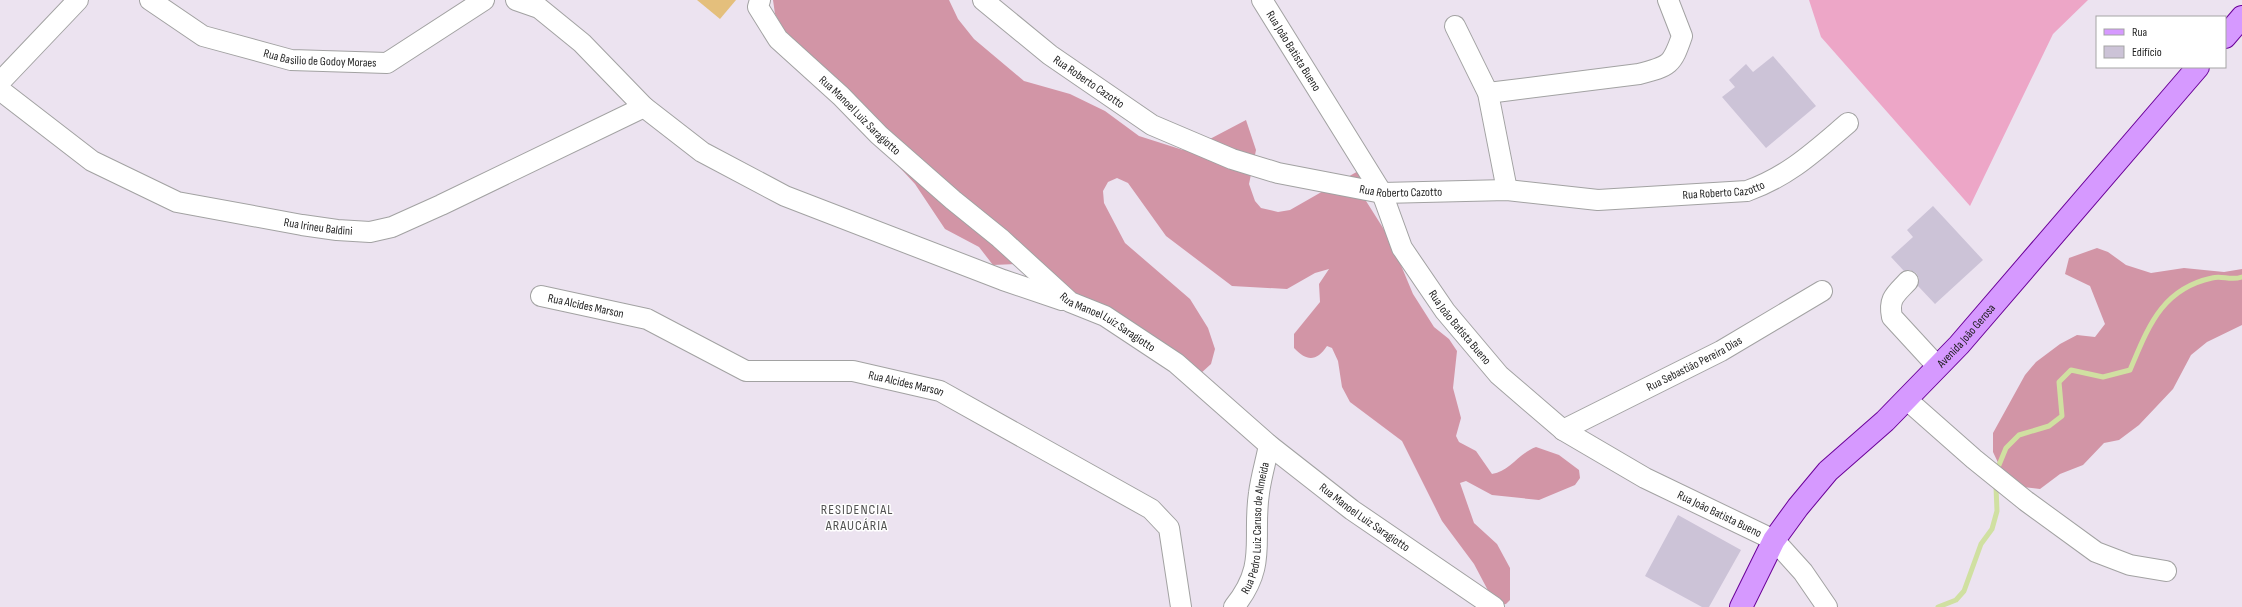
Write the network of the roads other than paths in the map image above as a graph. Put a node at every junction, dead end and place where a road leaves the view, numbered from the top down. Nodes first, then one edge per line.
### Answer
1 (78, 0) edge
2 (150, 0) edge
3 (484, 0) edge
4 (516, 0) edge
5 (760, 0) edge
6 (983, 0) edge
7 (1668, 0) edge
8 (1262, 1) edge
9 (2242, 17) edge
10 (1455, 26) dead end
11 (2226, 36) edge
12 (2197, 68) edge
13 (0, 82) edge
14 (0, 90) edge
15 (1488, 93) junction
16 (644, 107) junction
17 (1848, 123) dead end
18 (1507, 190) junction
19 (1382, 193) junction
20 (1908, 282) dead end
21 (1822, 292) dead end
22 (541, 296) dead end
23 (1070, 302) junction
24 (1938, 367) junction
25 (1906, 399) junction
26 (1563, 430) junction
27 (1269, 445) junction
28 (1774, 540) junction
29 (2166, 571) dead end
30 (1181, 607) edge
31 (1234, 607) edge
32 (1494, 607) edge
33 (1741, 607) edge
34 (1827, 607) edge

1 - 13 street
2 - 3 street, Rua Basilio de Godoy Moraes
4 - 16 street
5 - 23 street, Rua Manoel Luiz Saragiotto
6 - 19 street, Rua Roberto Cazotto
7 - 15 street
8 - 19 street, Rua João Batista Bueno
9 - 11 main road
10 - 15 street
12 - 24 main road, Avenida João Gerosa
14 - 16 street, Rua Irineu Baldini
15 - 18 street
16 - 23 street
17 - 18 street, Rua Roberto Cazotto
18 - 19 street, Rua Roberto Cazotto
19 - 26 street, Rua João Batista Bueno
20 - 24 street
21 - 26 street, Rua Sebastião Pereira Dias
22 - 30 street, Rua Alcides Marson
23 - 27 street, Rua Manoel Luiz Saragiotto
24 - 25 main road, Avenida João Gerosa
25 - 28 main road, Avenida João Gerosa
25 - 29 street
26 - 28 street, Rua João Batista Bueno
27 - 31 street, Rua Pedro Luiz Caruso de Almeida
27 - 32 street, Rua Manoel Luiz Saragiotto
28 - 33 main road, Avenida João Gerosa
28 - 34 street

